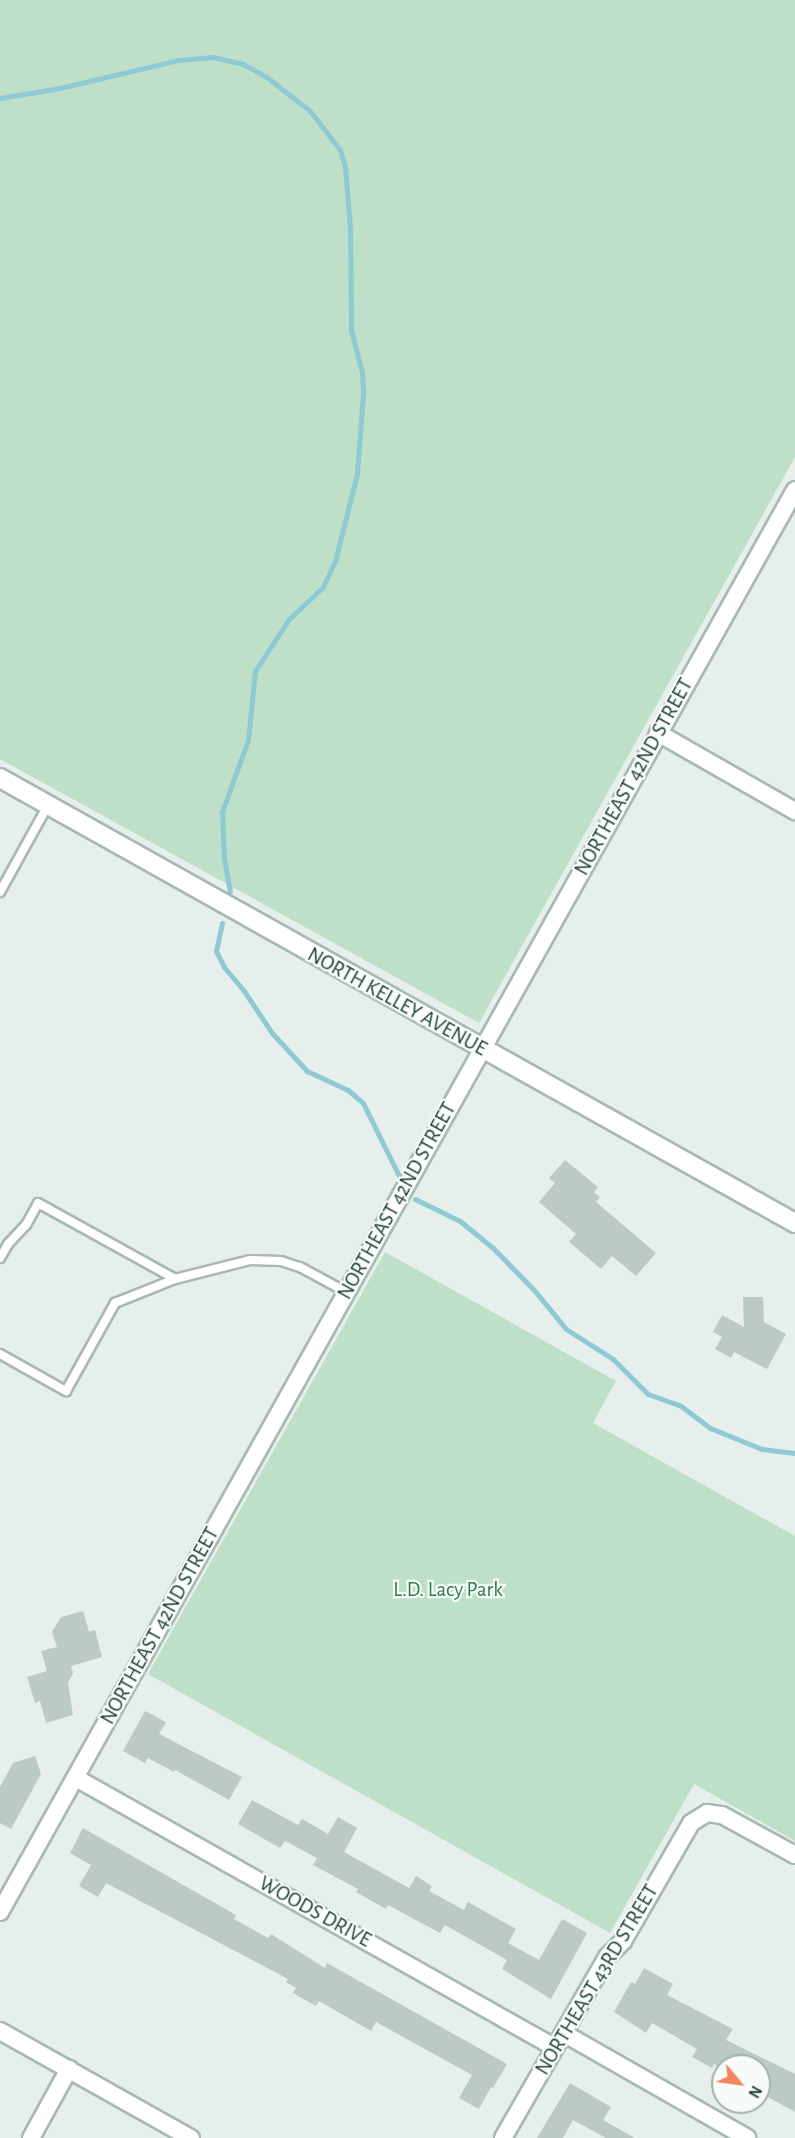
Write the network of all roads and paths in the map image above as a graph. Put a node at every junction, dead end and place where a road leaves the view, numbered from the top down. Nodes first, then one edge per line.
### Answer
1 (795, 490) edge
2 (658, 734) junction
3 (0, 778) edge
4 (49, 805) junction
5 (795, 811) edge
6 (0, 892) edge
7 (482, 1049) junction
8 (795, 1223) edge
9 (0, 1258) edge
10 (175, 1279) junction
11 (346, 1292) junction
12 (0, 1354) edge
13 (76, 1778) junction
14 (795, 1855) edge
15 (0, 1912) edge
16 (0, 2031) edge
17 (560, 2040) junction
18 (69, 2069) junction
19 (31, 2138) edge
20 (191, 2138) edge
21 (503, 2138) edge
22 (747, 2138) edge

1 - 2 street, NORTHEAST 42ND STREET
2 - 5 street
2 - 7 street, NORTHEAST 42ND STREET
3 - 4 street, NORTH KELLEY AVENUE
4 - 6 lane
4 - 7 street, NORTH KELLEY AVENUE
7 - 8 street, NORTH KELLEY AVENUE
7 - 11 street, NORTHEAST 42ND STREET
9 - 10 lane
10 - 11 lane
10 - 12 lane
11 - 13 street, NORTHEAST 42ND STREET
13 - 15 street, NORTHEAST 42ND STREET
13 - 17 street, WOODS DRIVE
14 - 17 street, NORTHEAST 43RD STREET
16 - 18 street
17 - 21 street, NORTHEAST 43RD STREET
17 - 22 street, WOODS DRIVE
18 - 19 street
18 - 20 street

